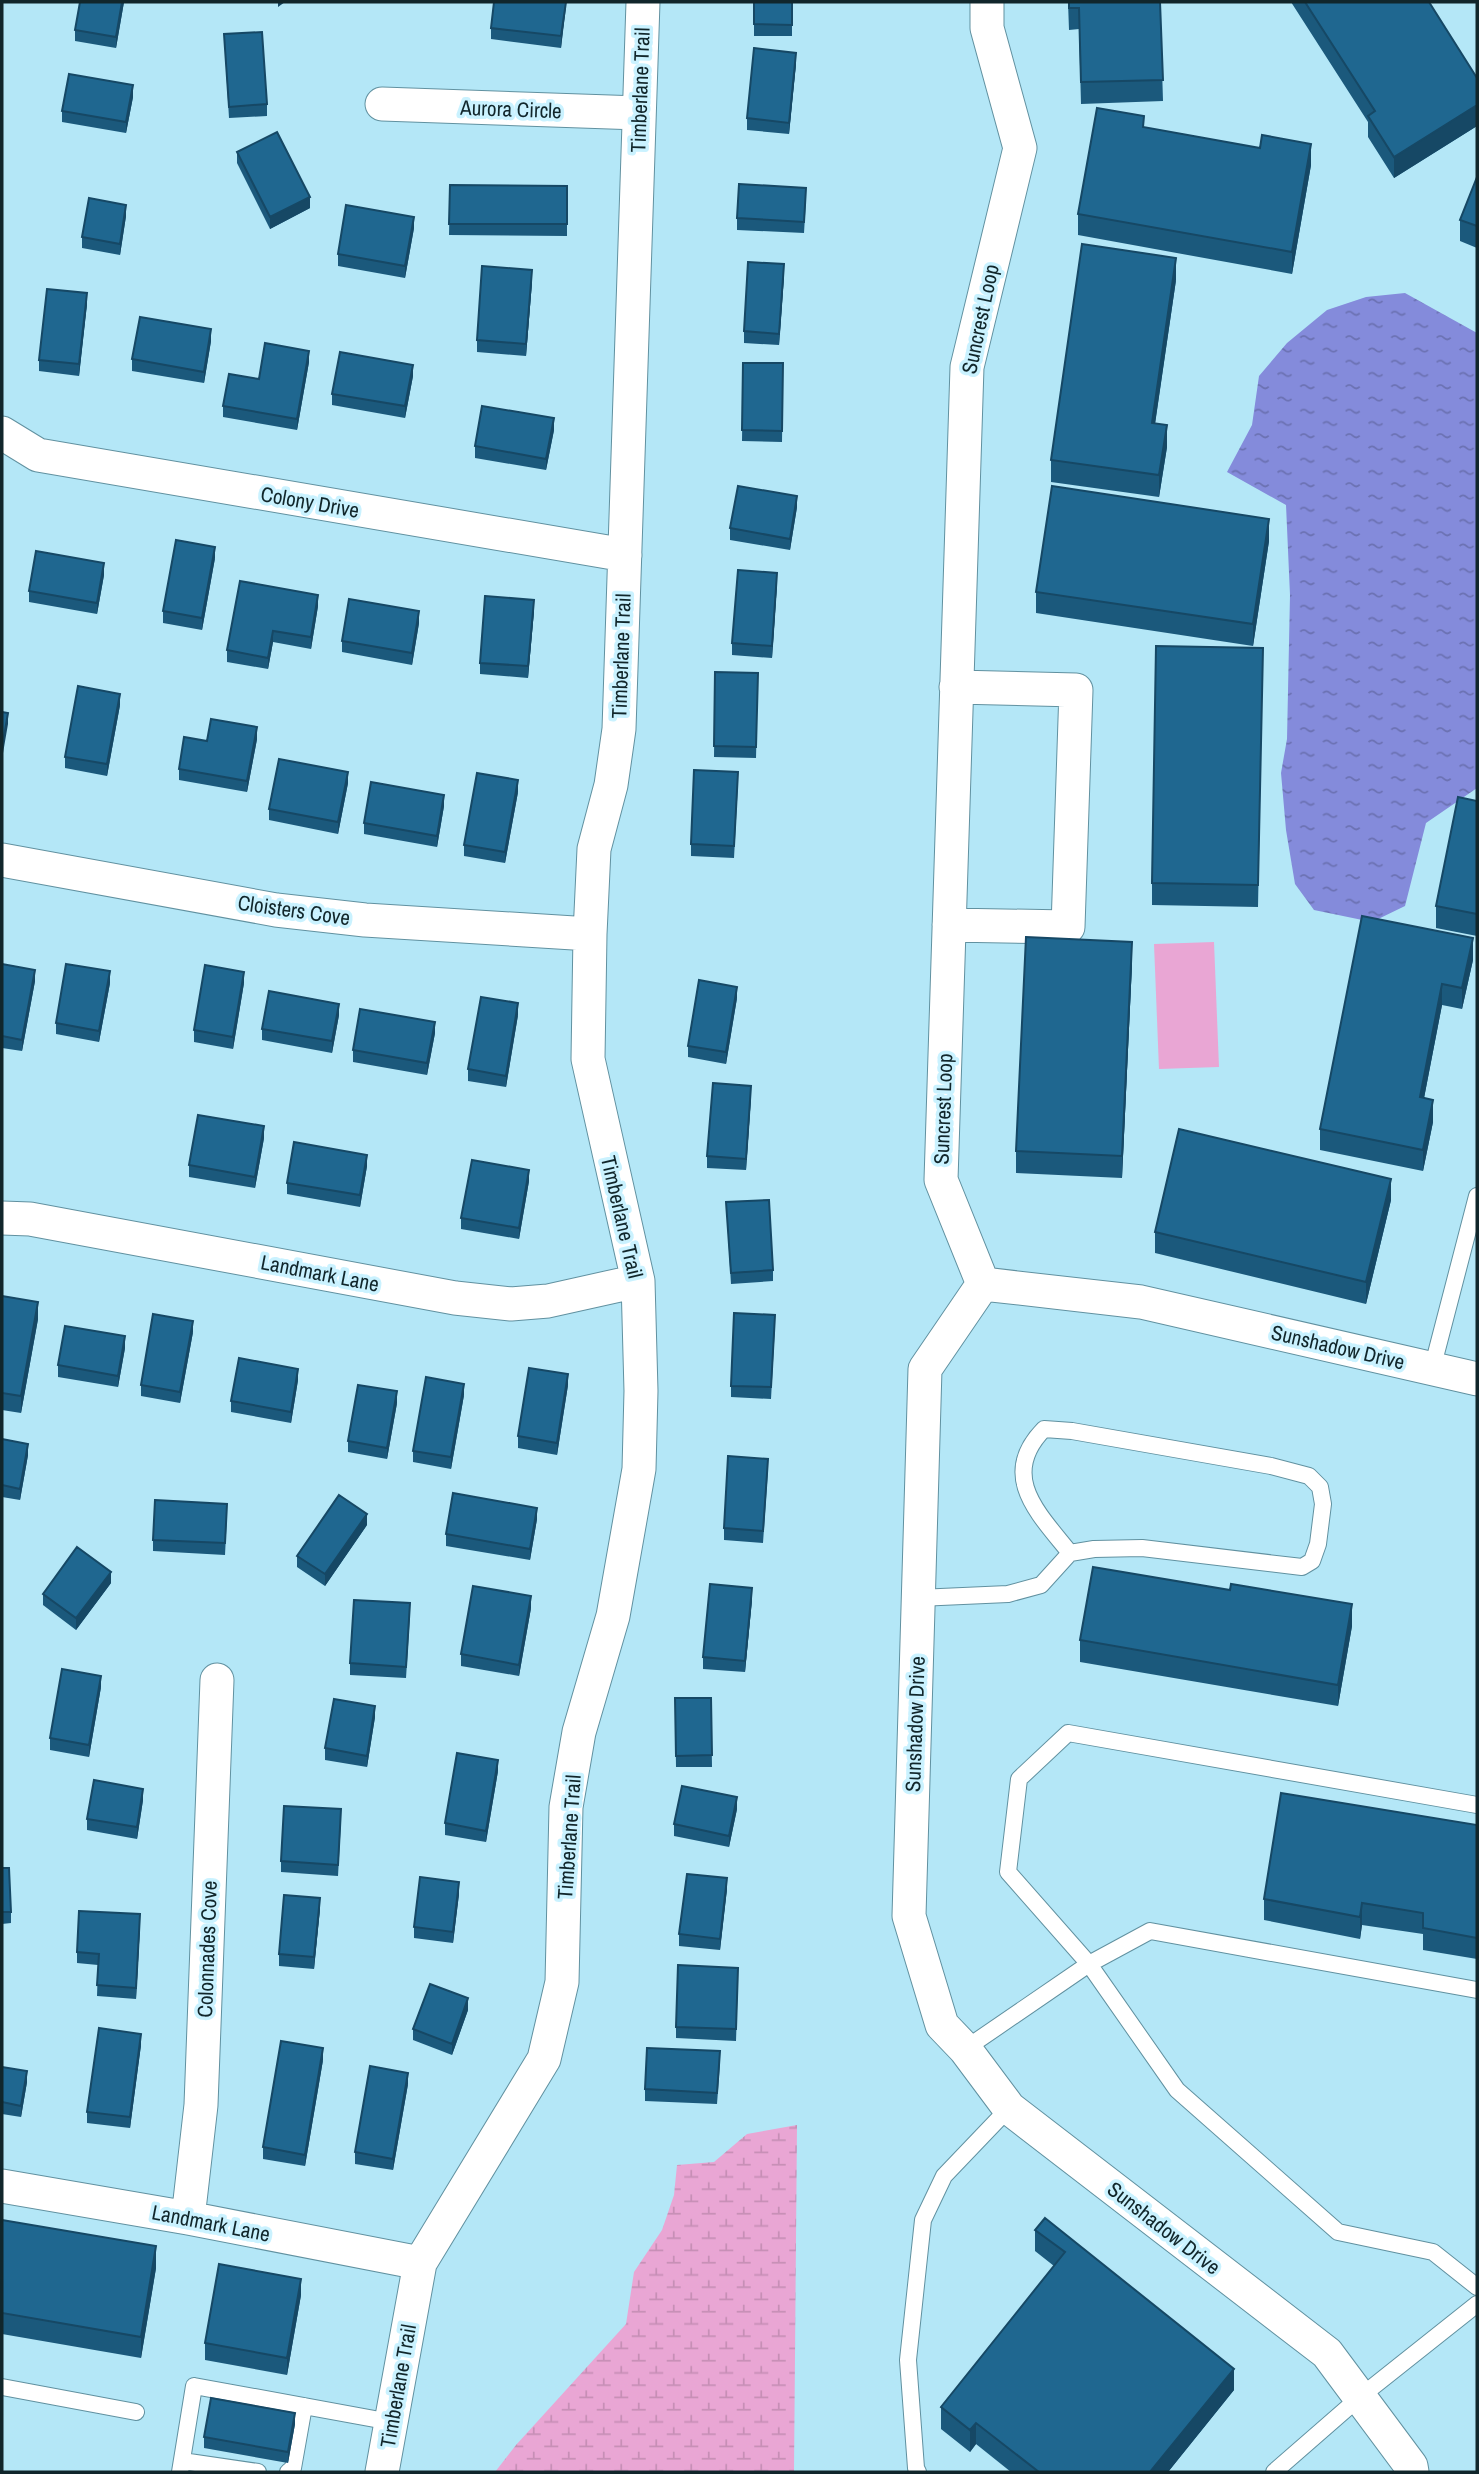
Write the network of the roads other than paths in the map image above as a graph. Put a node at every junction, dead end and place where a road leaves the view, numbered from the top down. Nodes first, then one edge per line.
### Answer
1 (643, 2) edge
2 (987, 2) edge
3 (382, 104) dead end
4 (639, 113) junction
5 (2, 433) edge
6 (625, 555) junction
7 (956, 687) junction
8 (2, 860) edge
9 (949, 925) junction
10 (590, 934) junction
11 (1477, 1196) edge
12 (2, 1218) edge
13 (638, 1281) junction
14 (983, 1284) junction
15 (1432, 1369) junction
16 (1477, 1379) edge
17 (1070, 1553) junction
18 (918, 1598) junction
19 (217, 1681) dead end
20 (1477, 1805) edge
21 (1089, 1964) junction
22 (1477, 1990) edge
23 (965, 2049) junction
24 (1009, 2108) junction
25 (2, 2186) edge
26 (188, 2218) junction
27 (420, 2263) junction
28 (1477, 2287) edge
29 (1477, 2304) edge
30 (2, 2388) edge
31 (252, 2397) junction
32 (1360, 2397) junction
33 (304, 2406) junction
34 (136, 2412) dead end
35 (247, 2416) edge
36 (391, 2422) junction
37 (181, 2467) edge
38 (258, 2472) edge
39 (288, 2472) edge
40 (382, 2472) edge
41 (918, 2472) edge
42 (1274, 2472) edge
43 (1412, 2472) edge

1 - 4 street, Timberlane Trail
2 - 7 street, Suncrest Loop
3 - 4 street, Aurora Circle
4 - 6 street, Timberlane Trail
5 - 6 street, Colony Drive
6 - 10 street, Timberlane Trail
7 - 9 street, Suncrest Loop
7 - 9 street
8 - 10 street, Cloisters Cove
9 - 14 street, Suncrest Loop
10 - 13 street, Timberlane Trail
11 - 15 lane
12 - 13 street, Landmark Lane
13 - 27 street, Timberlane Trail
14 - 15 street, Sunshadow Drive
14 - 18 street, Sunshadow Drive
15 - 16 street, Sunshadow Drive
17 - 17 lane
17 - 18 lane
18 - 23 street, Sunshadow Drive
19 - 26 street, Colonnades Cove
20 - 21 lane
21 - 22 lane
21 - 23 lane
21 - 28 lane
23 - 24 street, Sunshadow Drive
24 - 32 street, Sunshadow Drive
24 - 41 lane
25 - 26 street, Landmark Lane
26 - 27 street, Landmark Lane
27 - 36 street, Timberlane Trail
29 - 32 lane
30 - 34 lane
31 - 33 lane
31 - 35 lane
31 - 37 lane
32 - 42 lane
32 - 43 street, Sunshadow Drive
33 - 36 lane
33 - 39 lane
36 - 40 street, Timberlane Trail
37 - 38 lane

